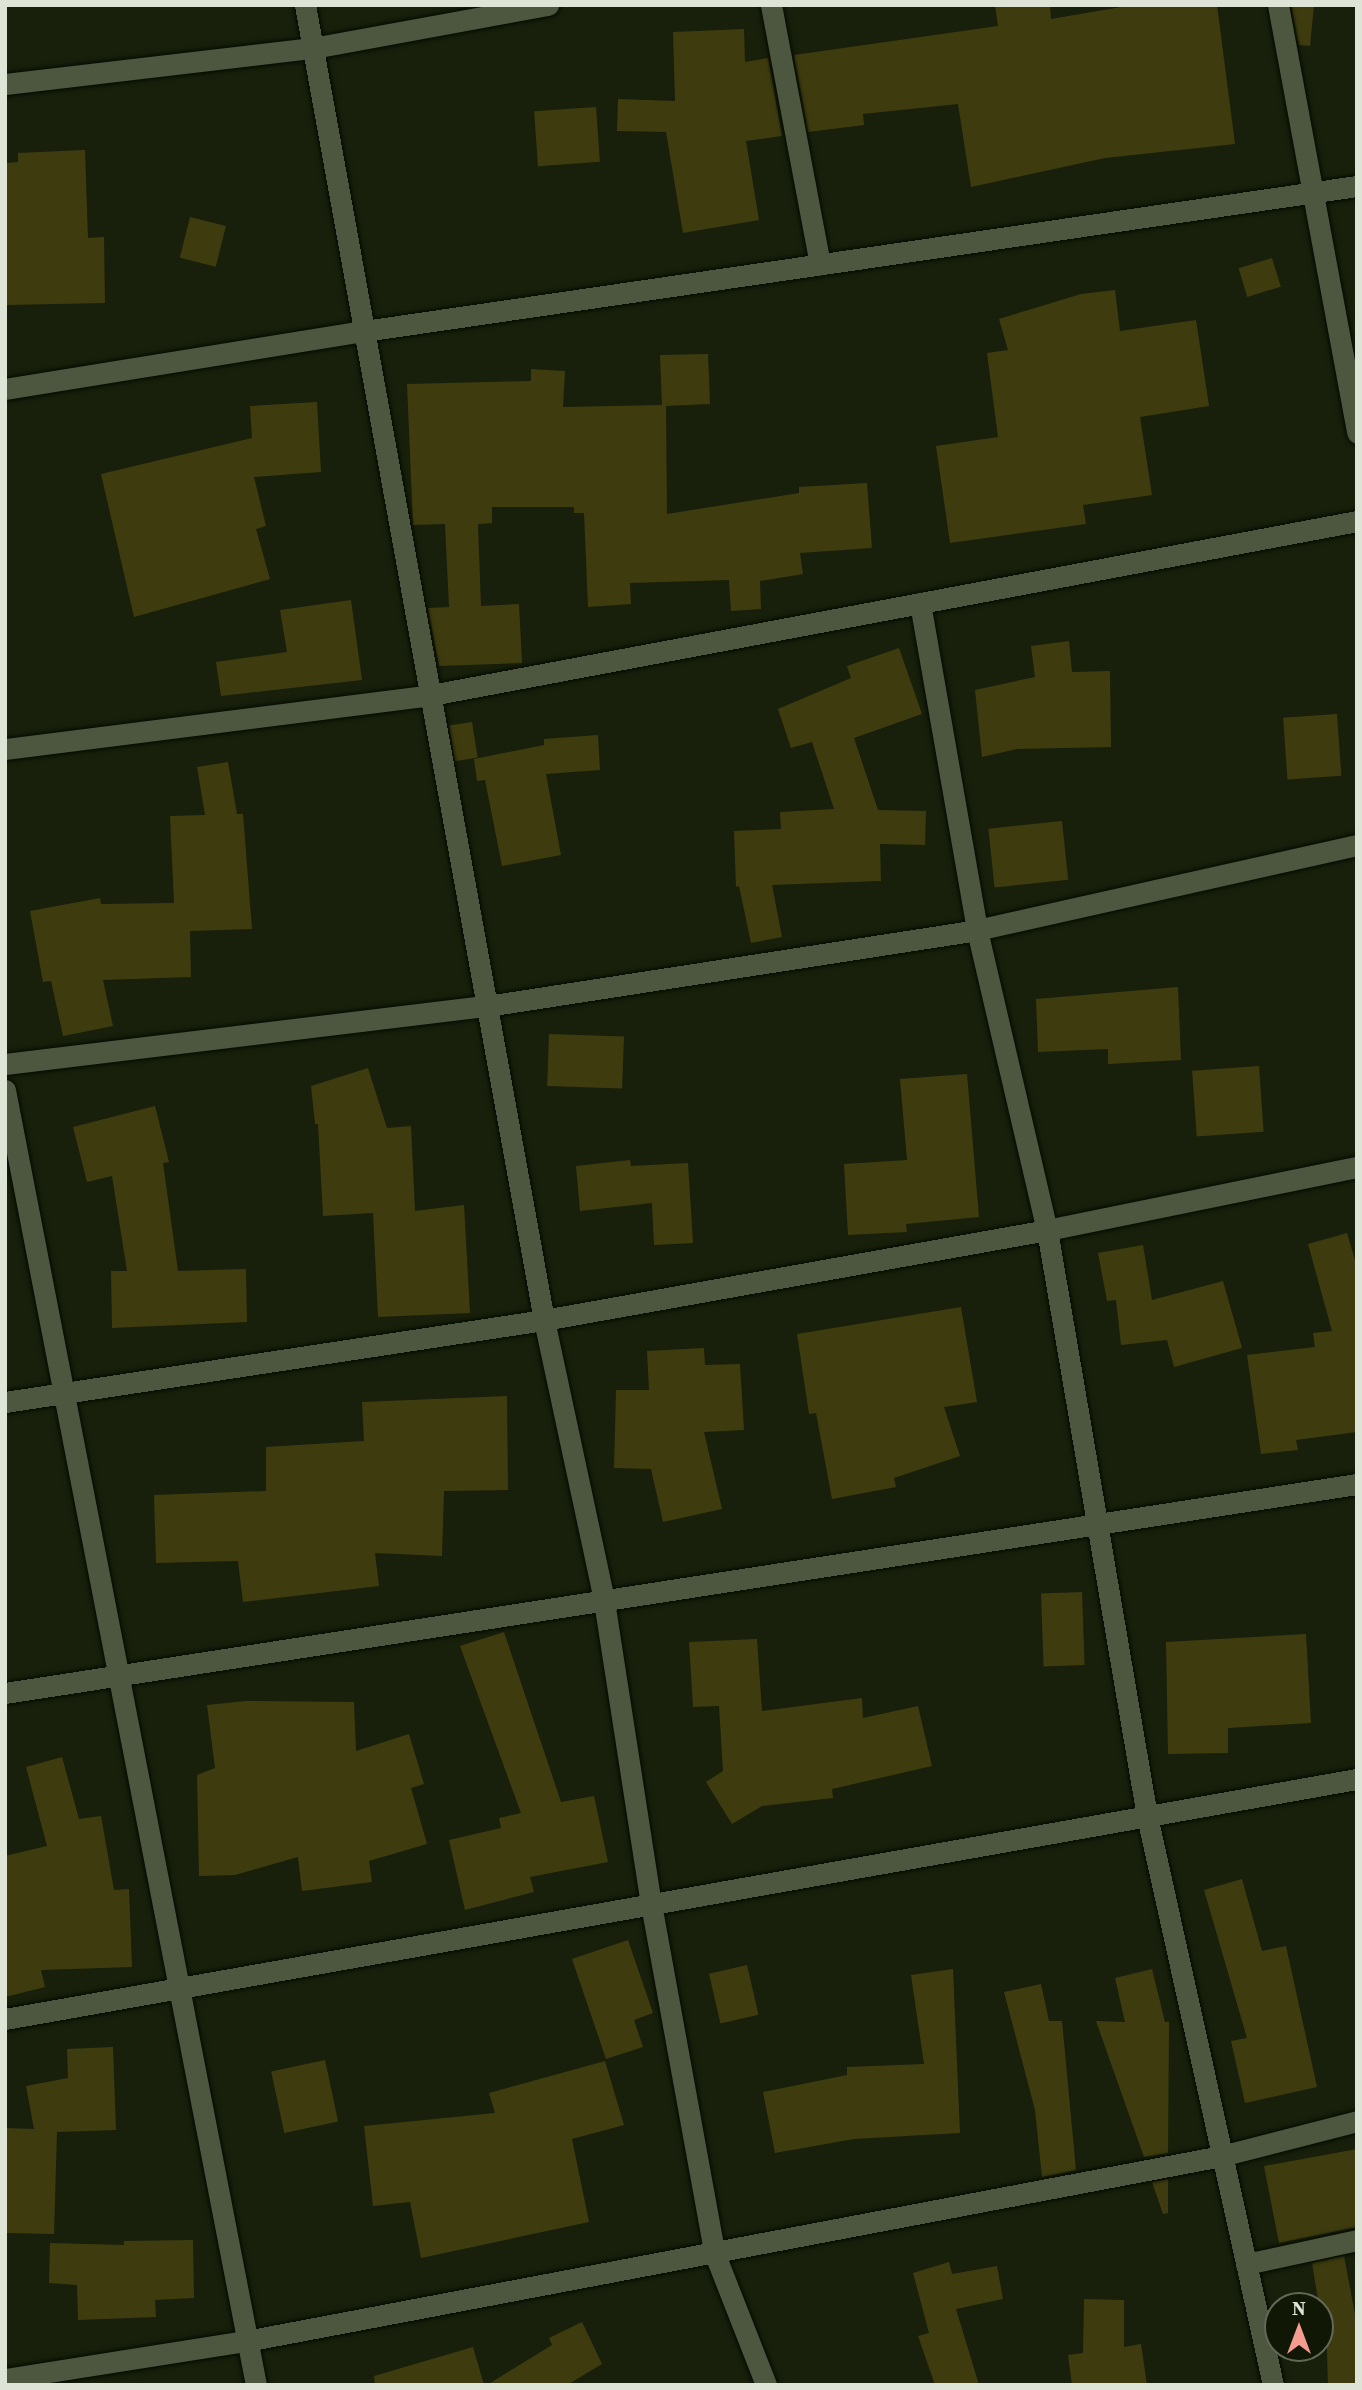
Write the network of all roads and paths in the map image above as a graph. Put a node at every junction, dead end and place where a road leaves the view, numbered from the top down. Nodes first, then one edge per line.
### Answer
1 (305, 5) edge
2 (548, 5) edge
3 (771, 5) edge
4 (1278, 5) edge
5 (313, 48) junction
6 (5, 84) edge
7 (1357, 186) edge
8 (1314, 195) junction
9 (820, 264) junction
10 (364, 331) junction
11 (5, 389) edge
12 (1357, 433) edge
13 (1357, 521) edge
14 (920, 603) junction
15 (431, 695) junction
16 (5, 750) edge
17 (1357, 845) edge
18 (978, 930) junction
19 (487, 1006) junction
20 (5, 1064) edge
21 (5, 1090) edge
22 (1357, 1167) edge
23 (1047, 1230) junction
24 (544, 1320) junction
25 (64, 1394) junction
26 (5, 1402) edge
27 (1357, 1484) edge
28 (1097, 1524) junction
29 (604, 1601) junction
30 (117, 1675) junction
31 (5, 1693) edge
32 (1357, 1779) edge
33 (1147, 1816) junction
34 (651, 1904) junction
35 (178, 1989) junction
36 (5, 2019) edge
37 (1357, 2121) edge
38 (1221, 2156) junction
39 (1357, 2240) edge
40 (714, 2252) junction
41 (1246, 2264) junction
42 (246, 2341) junction
43 (5, 2379) edge
44 (256, 2385) edge
45 (766, 2385) edge
46 (1273, 2385) edge

1 - 5 street
2 - 5 street
3 - 9 street
4 - 8 street
5 - 6 street
5 - 10 street
7 - 8 street
8 - 9 street
8 - 12 street
9 - 10 street
10 - 11 street
10 - 15 street
13 - 14 street
14 - 15 street
14 - 18 street
15 - 16 street
15 - 19 street
17 - 18 street
18 - 19 street
18 - 23 street
19 - 20 street
19 - 24 street
21 - 25 street
22 - 23 street
23 - 24 street
23 - 28 street
24 - 25 street
24 - 29 street
25 - 26 street
25 - 30 street
27 - 28 street
28 - 29 street
28 - 33 street
29 - 30 street
29 - 34 street
30 - 31 street
30 - 35 street
32 - 33 street
33 - 34 street
33 - 38 street
34 - 35 street
34 - 40 street
35 - 36 street
35 - 42 street
37 - 38 street
38 - 40 street
38 - 41 street
39 - 41 street
40 - 42 street
40 - 45 street
41 - 46 street
42 - 43 street
42 - 44 street

